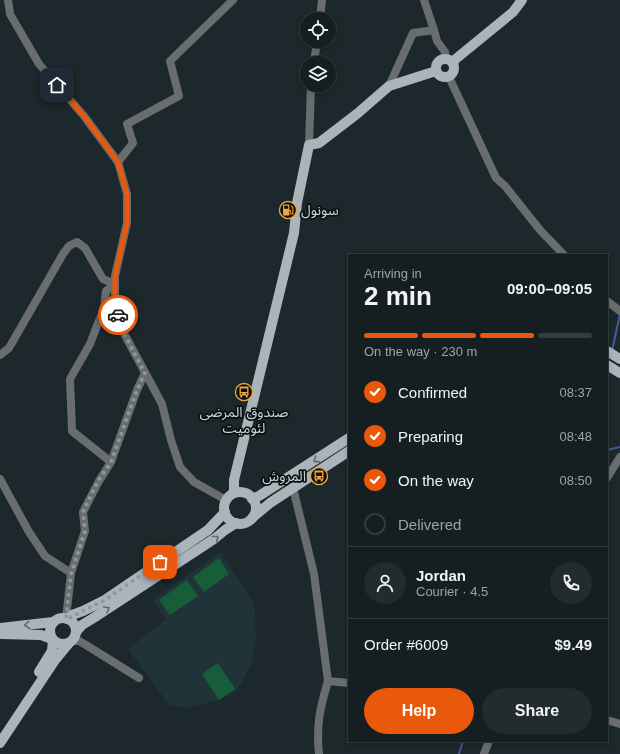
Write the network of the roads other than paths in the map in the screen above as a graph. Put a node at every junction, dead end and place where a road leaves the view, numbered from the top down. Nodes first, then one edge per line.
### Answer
1 (8, 0) edge
2 (233, 0) edge
3 (322, 0) edge
4 (424, 0) edge
5 (522, 0) edge
6 (321, 12) edge
7 (434, 30) junction
8 (449, 60) junction
9 (436, 71) junction
10 (448, 77) junction
11 (389, 86) junction
12 (311, 92) edge
13 (309, 145) junction
14 (118, 162) junction
15 (563, 254) edge
16 (115, 284) junction
17 (608, 302) edge
18 (619, 309) edge
19 (608, 352) edge
20 (0, 355) edge
21 (620, 359) edge
22 (608, 366) edge
23 (145, 373) junction
24 (620, 373) edge
25 (348, 439) edge
26 (348, 452) edge
27 (620, 457) edge
28 (111, 462) junction
29 (608, 476) edge
30 (0, 479) edge
31 (293, 488) junction
32 (230, 497) junction
33 (252, 498) junction
34 (225, 512) junction
35 (252, 518) junction
36 (236, 524) junction
37 (71, 574) junction
38 (67, 619) junction
39 (53, 622) junction
40 (0, 628) edge
41 (0, 634) edge
42 (73, 637) junction
43 (53, 639) junction
44 (139, 678) dead end
45 (328, 681) junction
46 (348, 683) edge
47 (608, 720) edge
48 (620, 724) edge
49 (0, 731) edge
50 (489, 742) edge
51 (0, 743) edge
52 (319, 754) edge
53 (484, 754) edge

1 - 14 street
2 - 14 street
3 - 6 street
4 - 7 street
5 - 8 main road
7 - 8 street
7 - 11 street
8 - 9 main road
8 - 10 main road
9 - 10 main road
9 - 11 main road
10 - 15 street
11 - 13 main road
12 - 13 street
13 - 32 main road
14 - 16 street
16 - 20 street
16 - 23 street
16 - 28 street
17 - 18 street
19 - 21 main road
22 - 24 main road
23 - 28 street
23 - 32 street
25 -> 33 main road
26 - 31 main road
27 - 29 street
28 - 37 street
30 - 37 street
31 - 35 main road
31 - 45 street
32 - 33 main road
32 - 34 main road
33 - 35 main road
34 - 36 main road
34 - 38 main road
35 - 36 main road
42 -> 36 main road
37 - 38 street
38 - 39 main road
38 - 42 main road
39 -> 40 main road
39 - 43 main road
41 - 43 main road
42 - 43 main road
42 - 44 street
42 - 51 main road
43 - 49 main road
45 - 46 street
45 - 52 street
47 - 48 street
50 - 53 street

